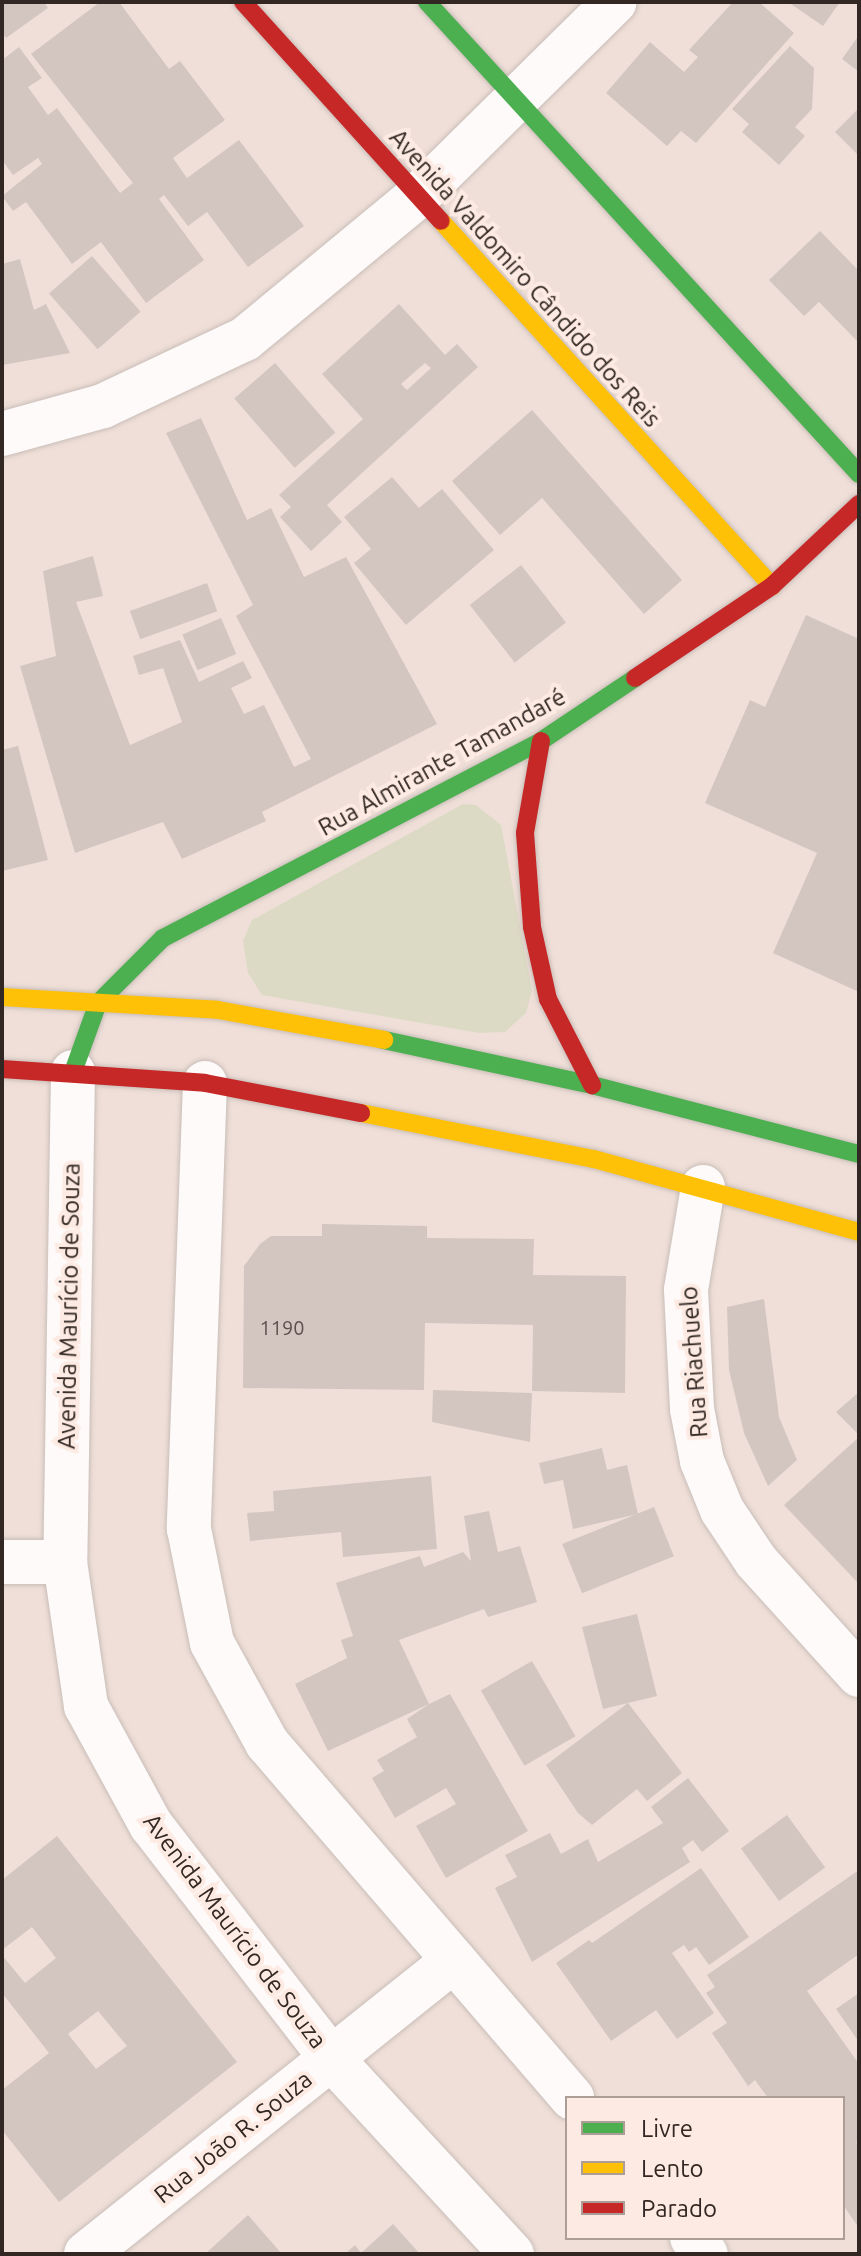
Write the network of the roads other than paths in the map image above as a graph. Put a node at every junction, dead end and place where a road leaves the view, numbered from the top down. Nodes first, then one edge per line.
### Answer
1 (243, 2) edge
2 (427, 2) edge
3 (615, 2) edge
4 (518, 100) junction
5 (418, 196) junction
6 (2, 434) edge
7 (859, 474) edge
8 (859, 504) edge
9 (772, 586) junction
10 (541, 741) junction
11 (2, 997) edge
12 (98, 1003) junction
13 (2, 1069) edge
14 (73, 1072) junction
15 (205, 1083) junction
16 (592, 1085) junction
17 (859, 1154) edge
18 (703, 1187) junction
19 (859, 1232) edge
20 (2, 1562) edge
21 (65, 1562) junction
22 (859, 1675) edge
23 (454, 1960) junction
24 (331, 2058) junction
25 (570, 2096) edge
26 (86, 2254) edge
27 (512, 2254) edge

1 - 5 street, Avenida Valdomiro Cândido dos Reis
2 - 4 street
3 - 4 street
4 - 5 street
4 - 7 street
5 - 6 street
5 - 9 street, Avenida Valdomiro Cândido dos Reis
8 - 9 street, Rua Almirante Tamandaré
9 - 10 street, Rua Almirante Tamandaré
10 - 12 street, Rua Almirante Tamandaré
10 - 16 street
11 - 12 street
12 - 14 street, Rua Almirante Tamandaré
12 - 16 street
13 - 14 street
14 - 15 street
14 - 21 street, Avenida Maurício de Souza
15 - 18 street
15 - 23 street
16 - 17 street
18 - 19 street
18 - 22 street, Rua Riachuelo
20 - 21 street
21 - 24 street, Avenida Maurício de Souza
23 - 24 street, Rua João R. Souza
23 - 25 street
24 - 26 street, Rua João R. Souza
24 - 27 street, Avenida Maurício de Souza

